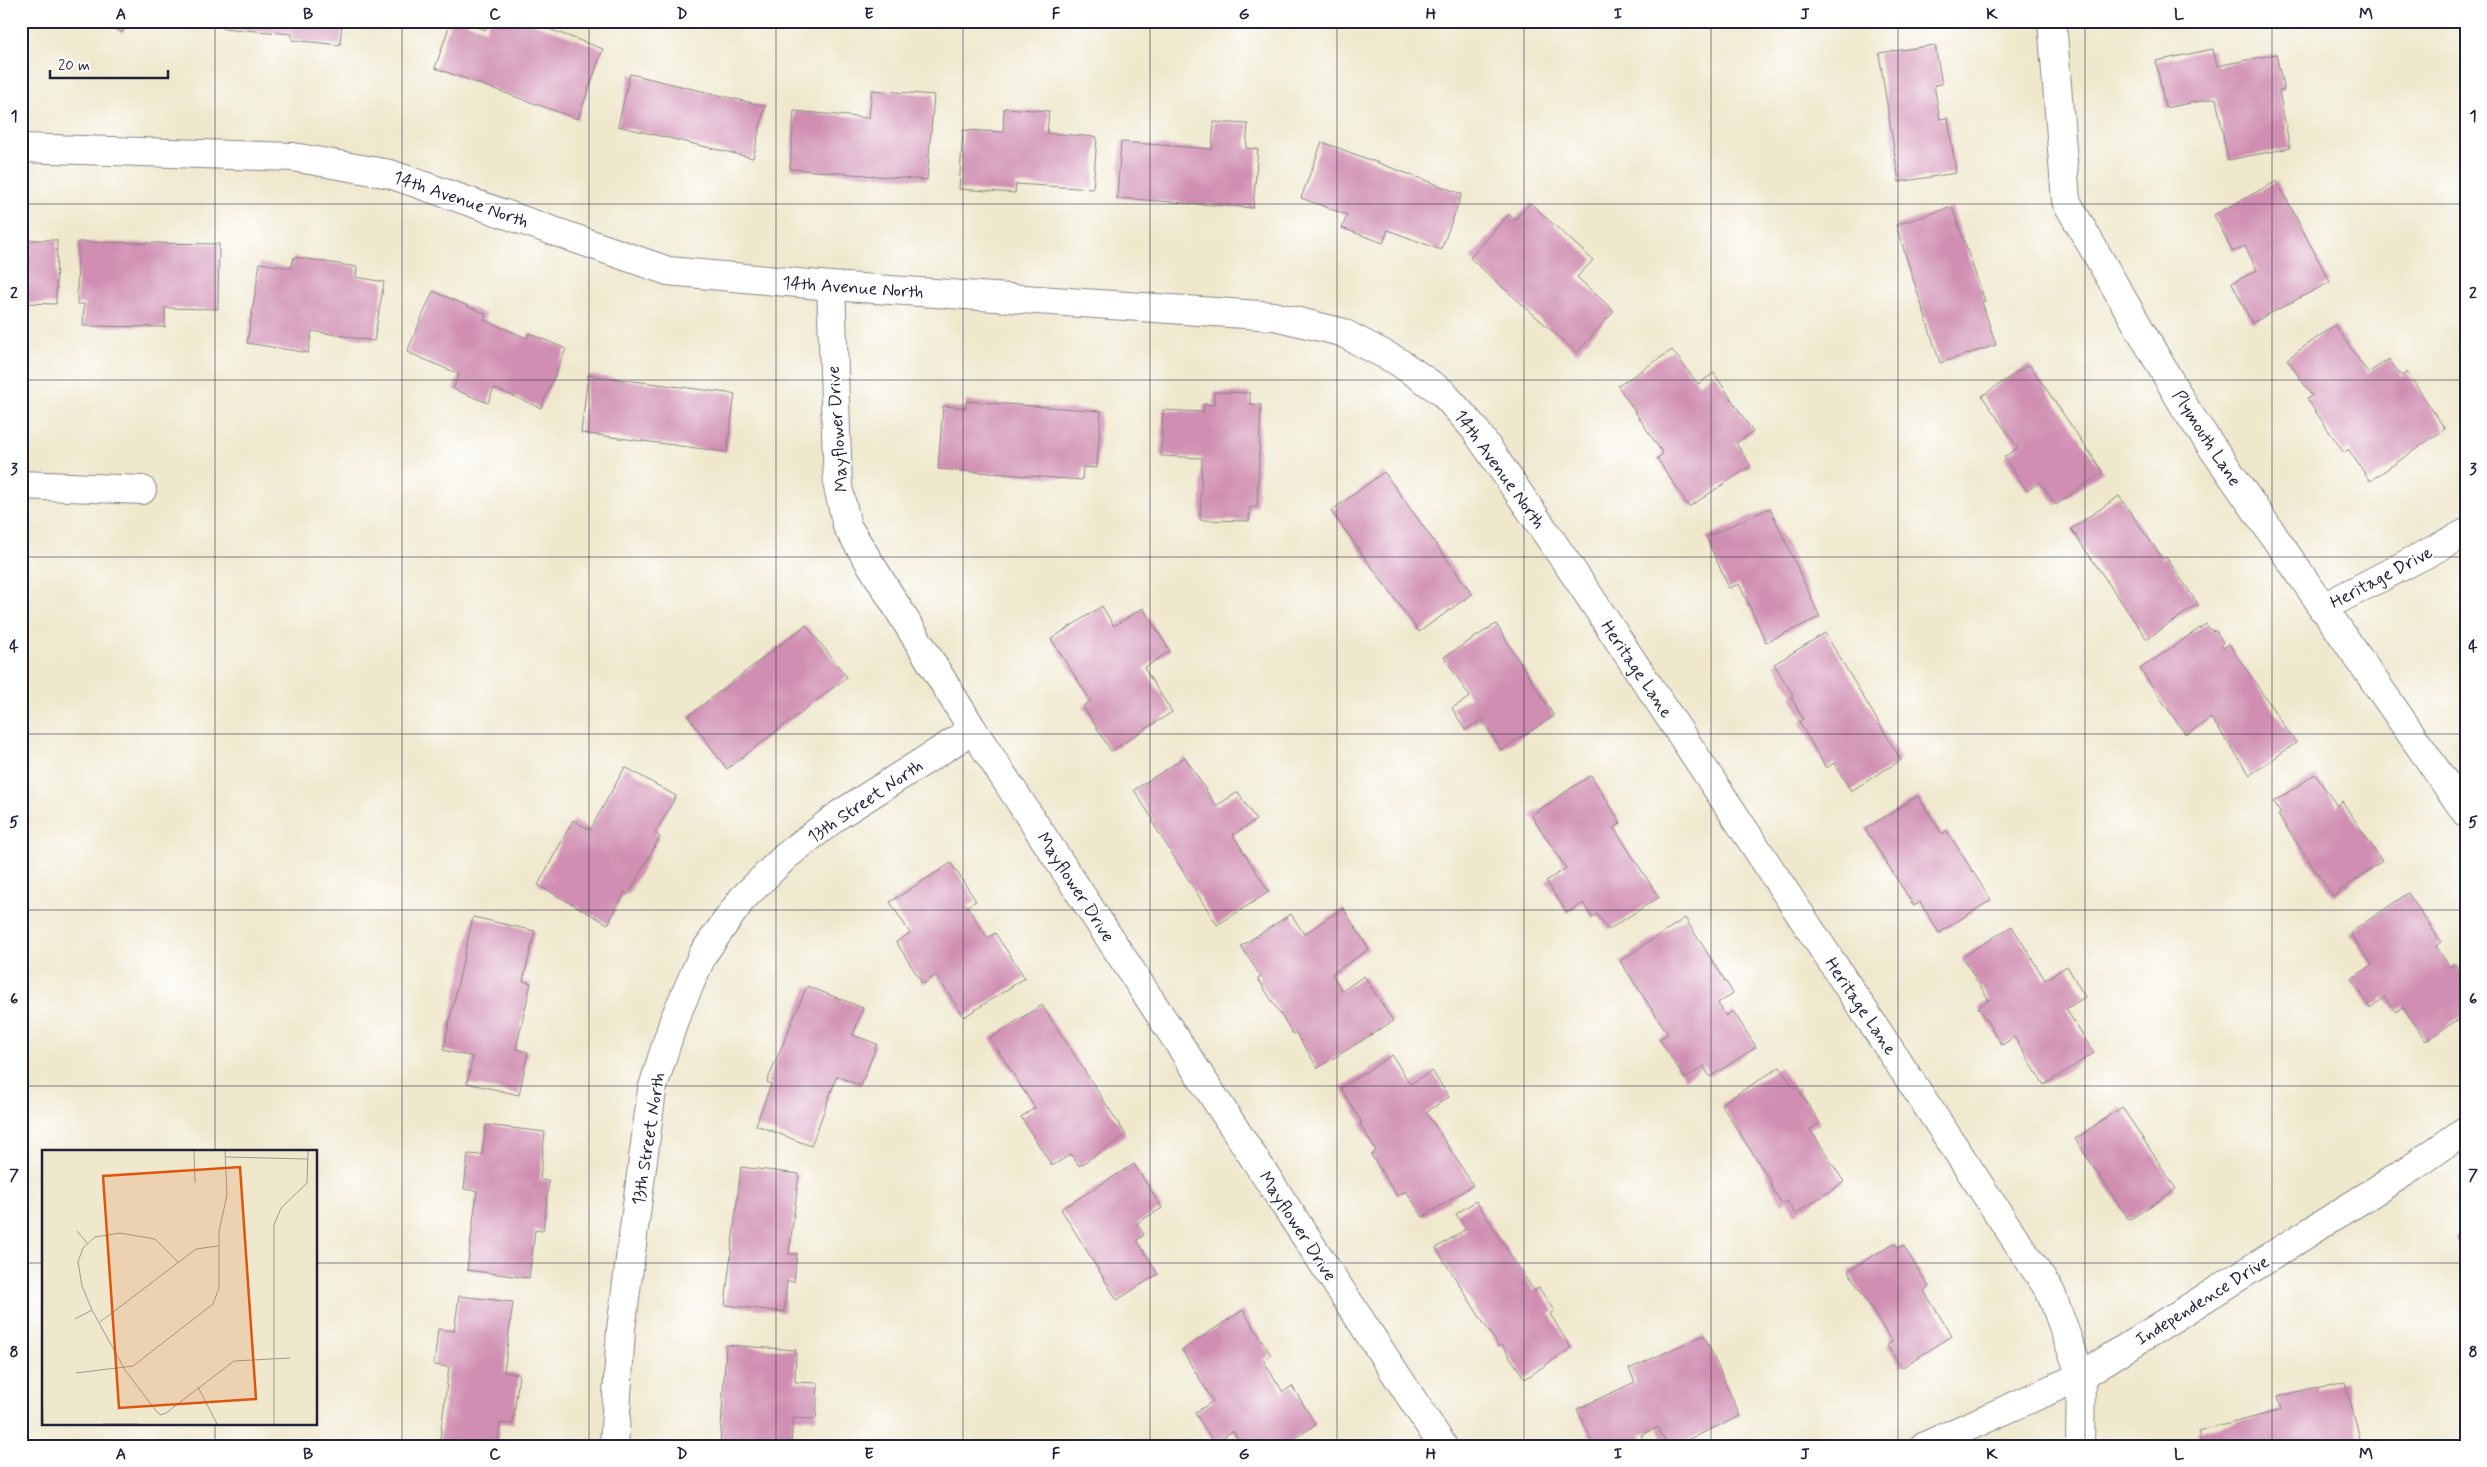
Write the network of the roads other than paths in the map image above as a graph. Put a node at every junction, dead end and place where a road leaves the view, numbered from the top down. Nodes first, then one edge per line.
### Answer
1 (2052, 21) edge
2 (21, 148) edge
3 (831, 286) junction
4 (21, 485) edge
5 (142, 490) dead end
6 (2466, 533) edge
7 (1584, 588) joint
8 (2322, 608) junction
9 (973, 730) junction
10 (2466, 812) edge
11 (2466, 1130) edge
12 (2080, 1376) junction
13 (614, 1446) edge
14 (1443, 1446) edge
15 (1925, 1446) edge
16 (2080, 1446) edge

1 - 8 street, Plymouth Lane
2 - 3 street, 14th Avenue North
3 - 7 street, 14th Avenue North
3 - 9 street, Mayflower Drive
4 - 5 street
6 - 8 street, Heritage Drive
7 - 12 street, Heritage Lane
8 - 10 street, Plymouth Lane
9 - 13 street, 13th Street North
9 - 14 street, Mayflower Drive
11 - 12 street, Independence Drive
12 - 15 street, Independence Drive
12 - 16 street, Heritage Lane

